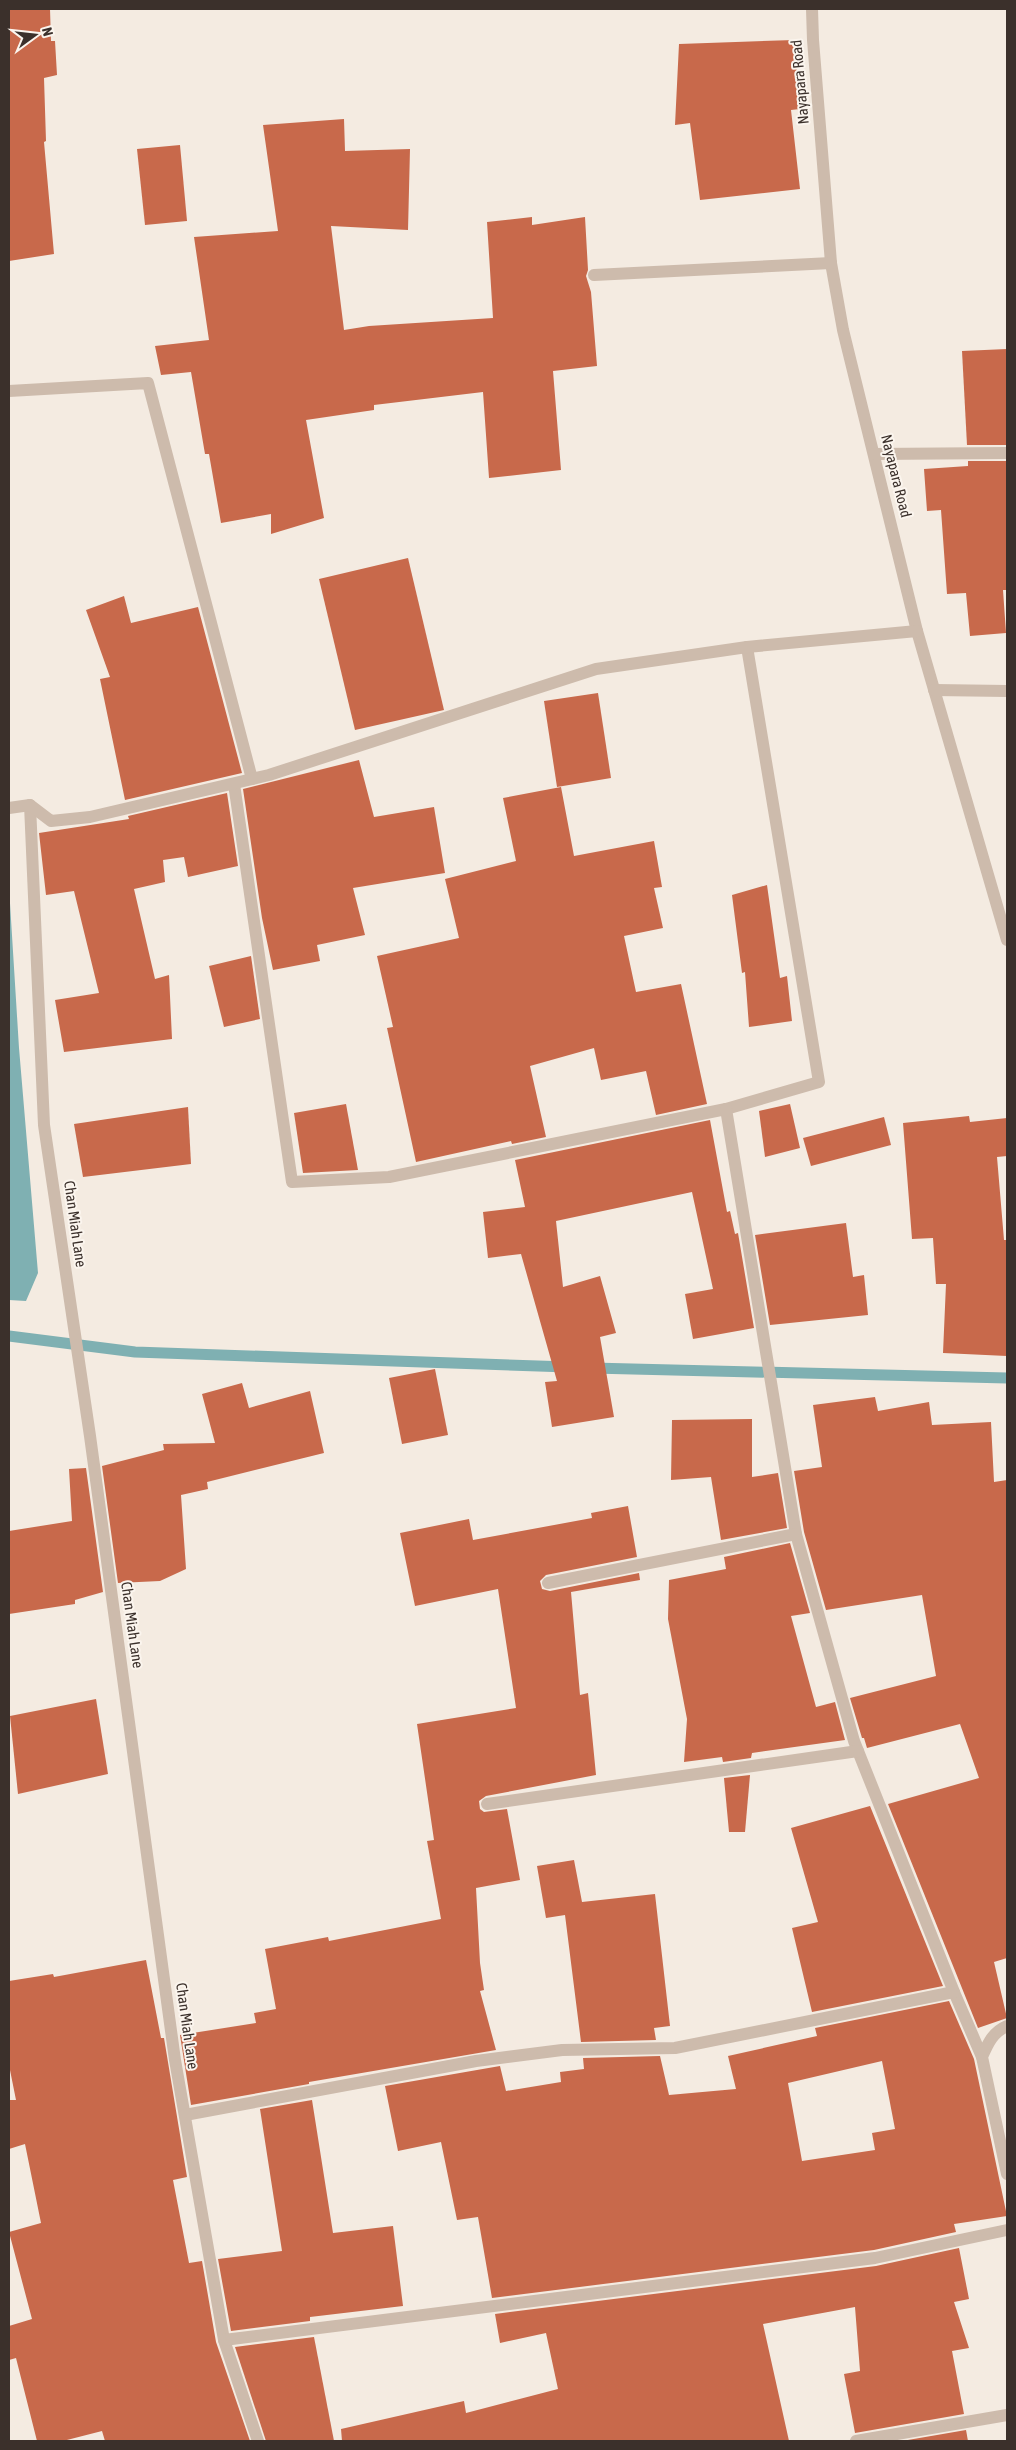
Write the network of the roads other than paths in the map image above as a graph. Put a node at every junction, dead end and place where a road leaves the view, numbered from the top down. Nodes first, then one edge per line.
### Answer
1 (812, 9) edge
2 (831, 263) junction
3 (594, 275) dead end
4 (9, 391) edge
5 (1007, 453) edge
6 (874, 454) junction
7 (917, 631) junction
8 (747, 647) junction
9 (934, 690) junction
10 (1007, 690) edge
11 (252, 779) junction
12 (234, 784) junction
13 (30, 806) junction
14 (9, 808) edge
15 (1007, 940) edge
16 (726, 1109) junction
17 (796, 1534) junction
18 (548, 1583) dead end
19 (858, 1751) junction
20 (486, 1804) dead end
21 (954, 1992) junction
22 (1007, 2026) edge
23 (982, 2056) junction
24 (185, 2115) junction
25 (1007, 2174) edge
26 (1007, 2230) edge
27 (224, 2340) junction
28 (1007, 2415) edge
29 (258, 2441) edge
30 (856, 2441) edge

1 - 2 street, Nayapara Road
2 - 3 street
2 - 6 street, Nayapara Road
4 - 11 street
5 - 6 street
6 - 7 street, Nayapara Road
7 - 8 street
7 - 9 street, Nayapara Road
8 - 11 street
8 - 16 street
9 - 10 street
9 - 15 street, Nayapara Road
11 - 12 street
12 - 13 street
12 - 16 street
13 - 14 street
13 - 24 street, Chan Miah Lane
16 - 17 street
17 - 18 street
17 - 19 street
19 - 20 street
19 - 21 street
21 - 23 street
21 - 24 street
22 - 23 street
23 - 25 street
24 - 27 street, Chan Miah Lane
26 - 27 street
27 - 29 street, Chan Miah Lane
28 - 30 street

